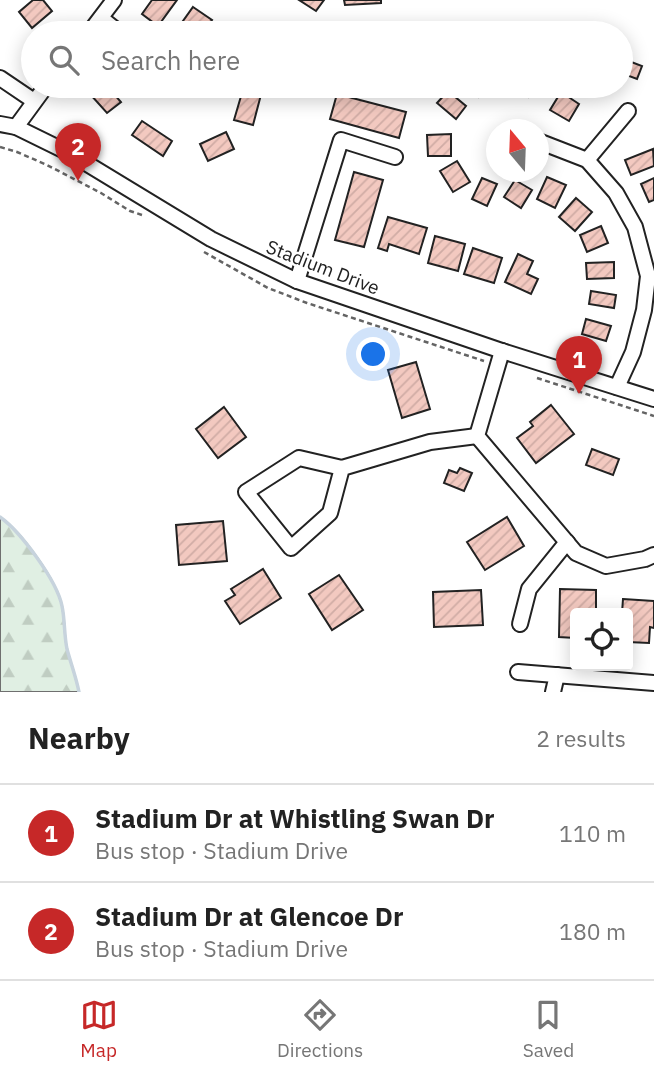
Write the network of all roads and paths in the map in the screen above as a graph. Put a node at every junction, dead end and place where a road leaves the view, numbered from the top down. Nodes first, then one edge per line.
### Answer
1 (114, 0) edge
2 (101, 18) junction
3 (99, 21) edge
4 (105, 21) edge
5 (0, 78) edge
6 (21, 92) edge
7 (30, 98) edge
8 (36, 98) edge
9 (34, 101) junction
10 (628, 111) dead end
11 (0, 124) edge
12 (16, 127) junction
13 (549, 145) edge
14 (396, 157) dead end
15 (587, 160) junction
16 (297, 281) junction
17 (502, 351) junction
18 (529, 375) dead end
19 (617, 387) junction
20 (654, 399) edge
21 (654, 416) edge
22 (477, 436) junction
23 (342, 468) junction
24 (567, 542) junction
25 (654, 555) edge
26 (520, 624) dead end
27 (518, 672) dead end
28 (557, 675) junction
29 (654, 683) edge
30 (553, 692) edge

1 - 2 street
2 - 3 street
2 - 4 street
5 - 6 street
7 - 9 street
8 - 9 street
9 - 12 street
10 - 15 street
11 - 12 street, Stadium Drive
12 - 16 street, Stadium Drive
13 - 15 street
14 - 16 street
15 - 19 street
16 - 17 street, Stadium Drive
17 - 19 street, Stadium Drive
17 - 22 street
18 - 21 path
19 - 20 street, Stadium Drive
22 - 23 street
22 - 24 street
23 - 23 street
24 - 25 street
24 - 26 street
27 - 28 street
28 - 29 street
28 - 30 street

